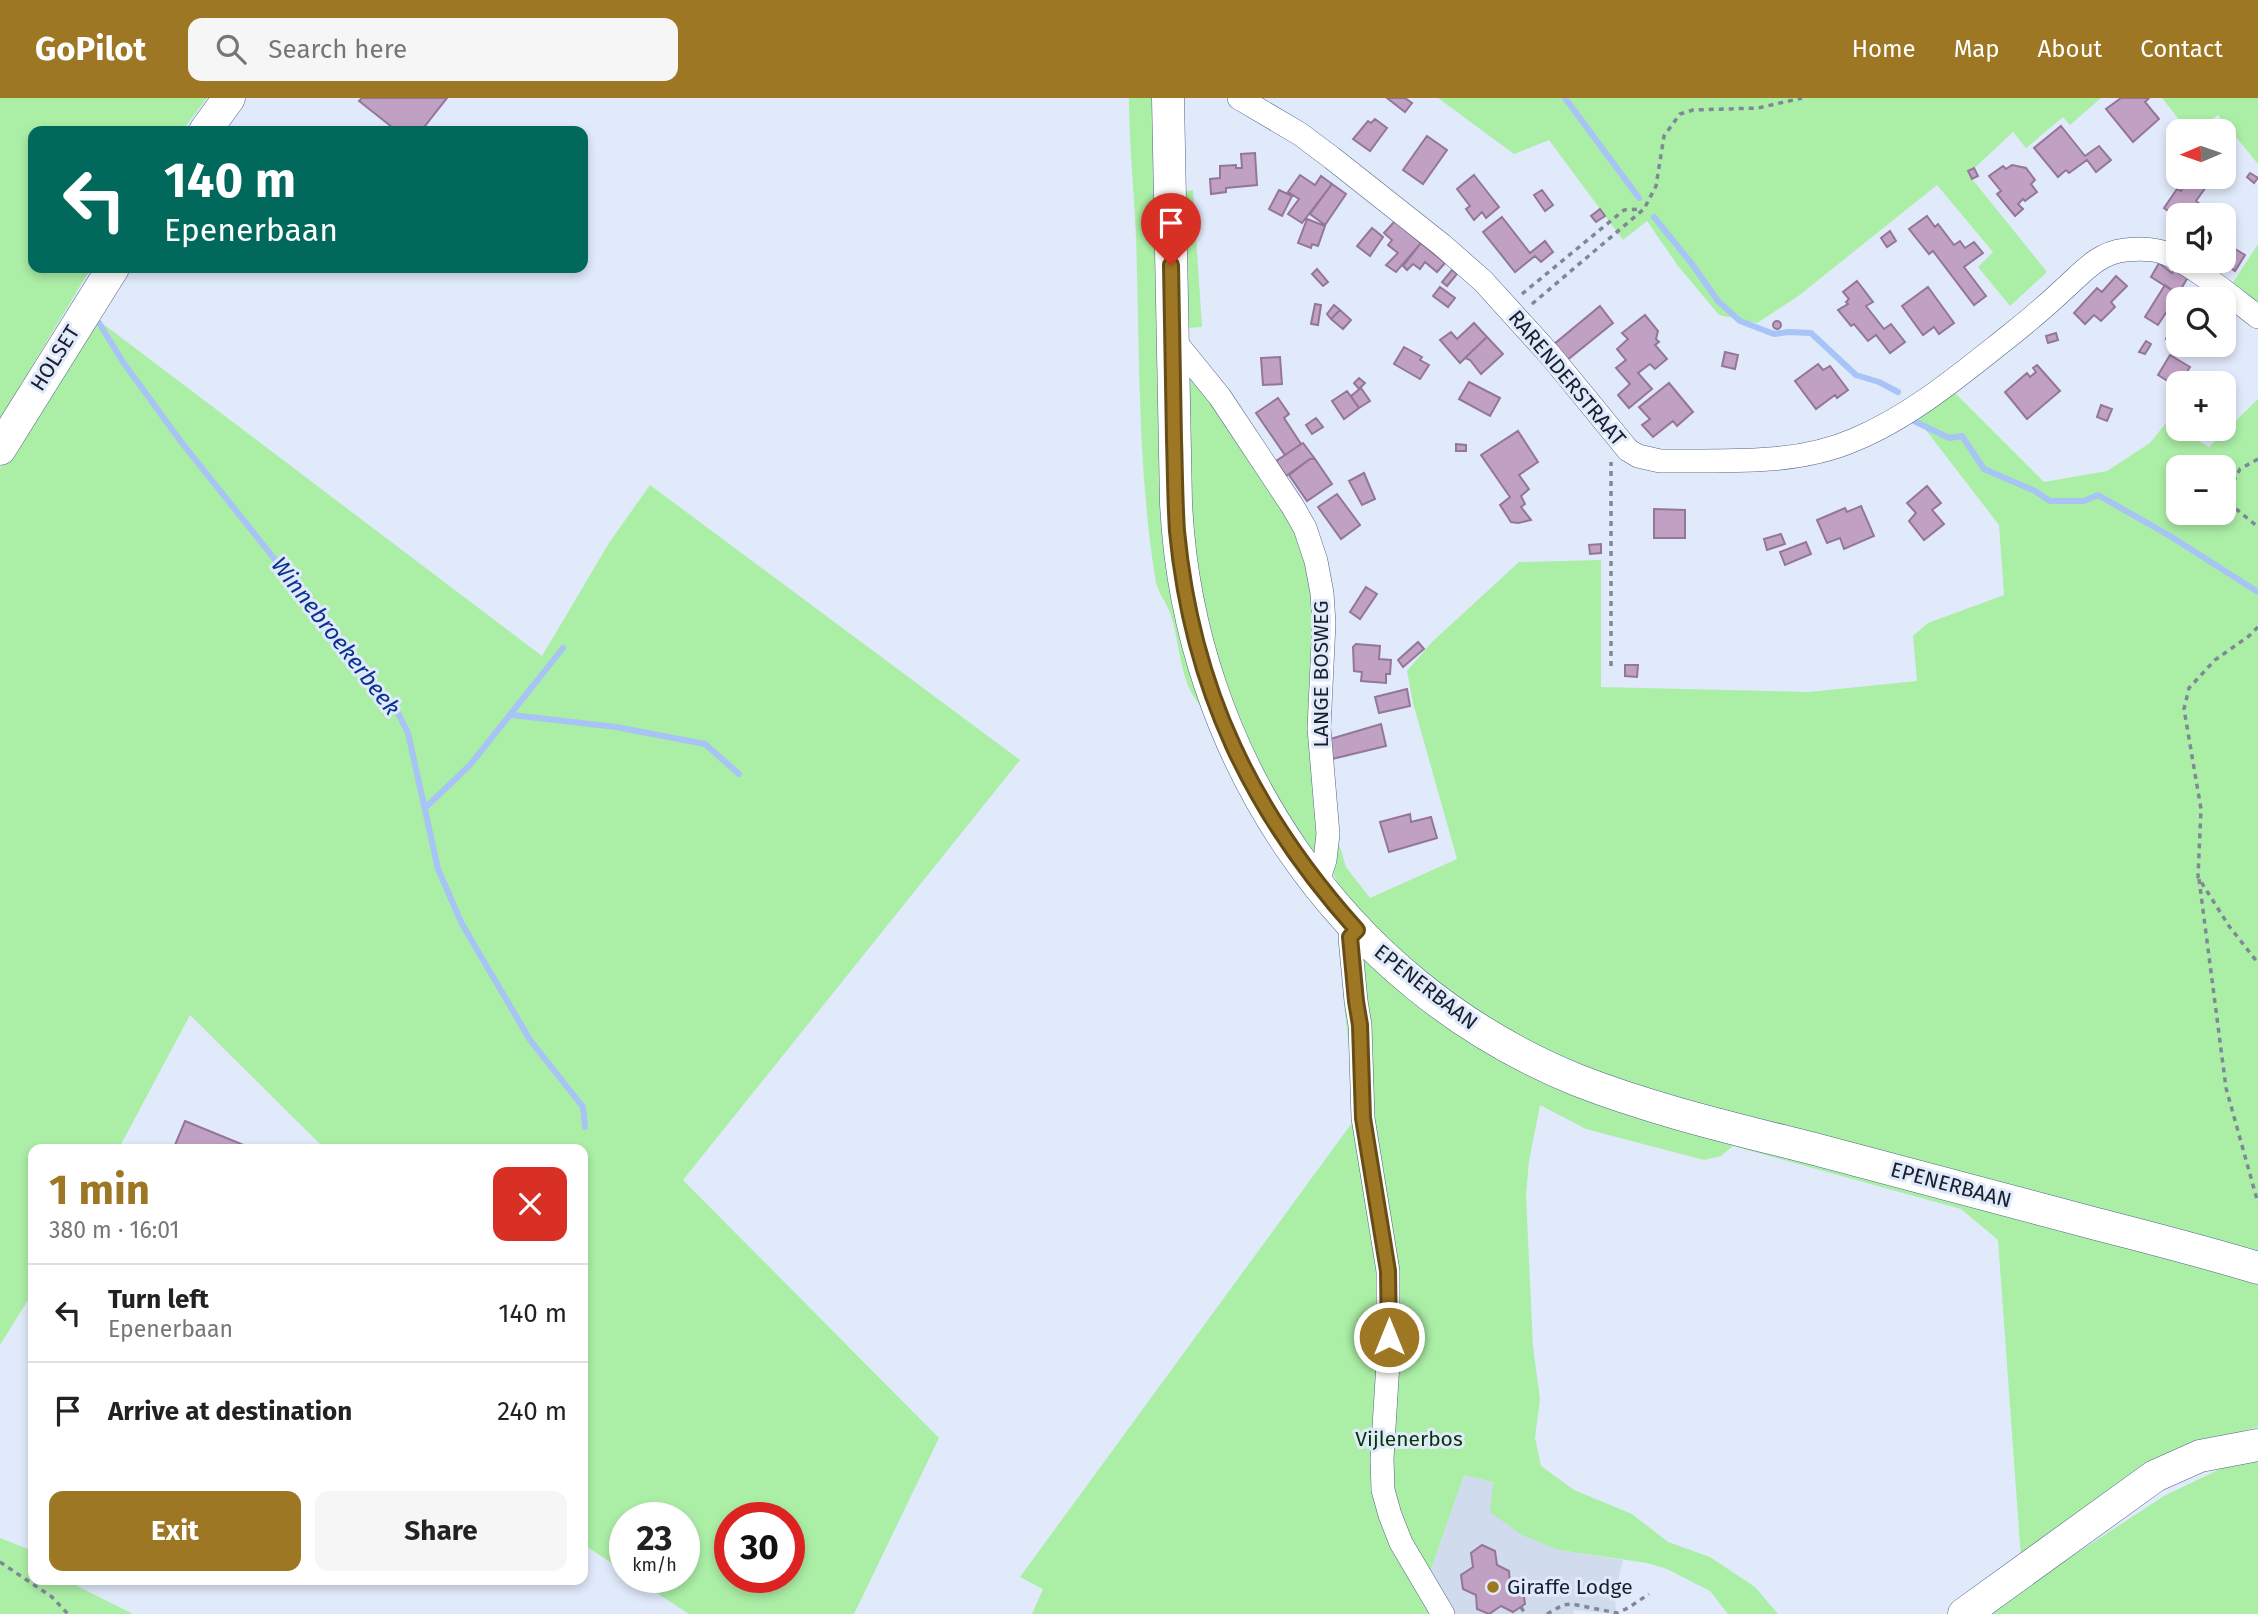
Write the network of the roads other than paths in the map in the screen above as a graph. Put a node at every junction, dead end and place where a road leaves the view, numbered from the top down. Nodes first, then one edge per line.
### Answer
1 (229, 98) edge
2 (1168, 98) edge
3 (1239, 98) edge
4 (209, 126) edge
5 (110, 273) edge
6 (2258, 317) edge
7 (1172, 339) junction
8 (0, 449) edge
9 (1317, 884) junction
10 (1357, 930) junction
11 (2258, 1268) edge
12 (2258, 1445) edge
13 (1443, 1614) edge
14 (1964, 1614) edge

1 - 4 street
2 - 7 street, EPENERBAAN
3 - 6 street, RARENDERSTRAAT
5 - 8 street, HOLSET
7 - 9 street, EPENERBAAN
7 - 9 street, LANGE BOSWEG
9 - 10 street, EPENERBAAN
10 - 11 street, EPENERBAAN
10 - 13 street
12 - 14 street

